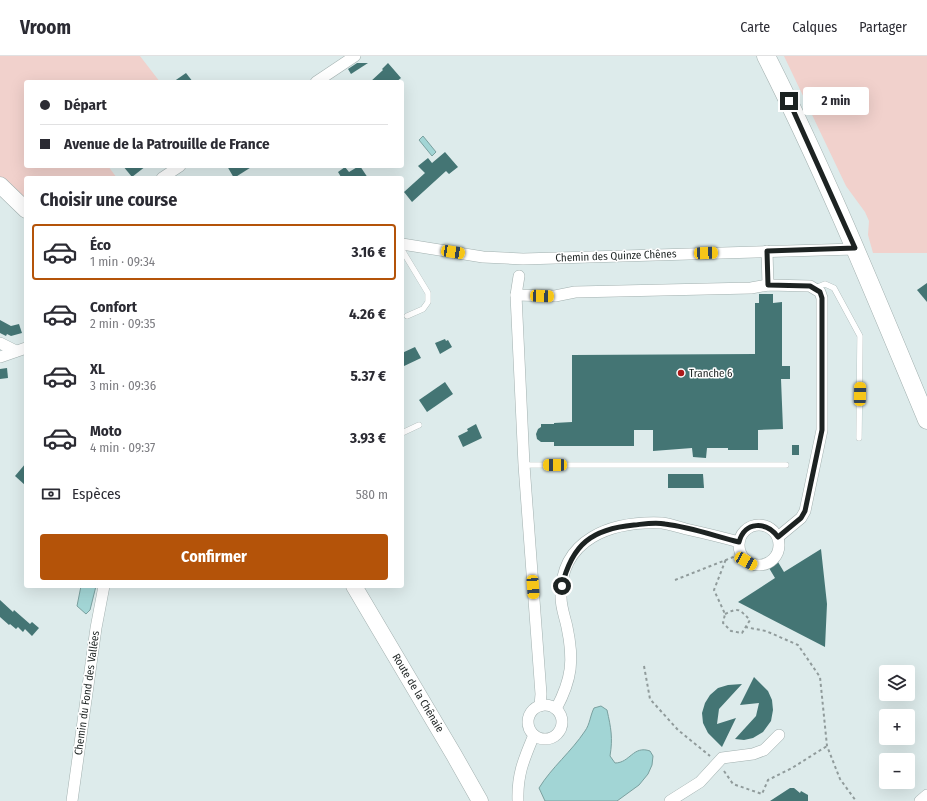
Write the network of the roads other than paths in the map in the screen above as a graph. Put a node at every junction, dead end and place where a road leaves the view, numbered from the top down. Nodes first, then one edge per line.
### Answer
1 (355, 56) edge
2 (766, 56) edge
3 (319, 80) edge
4 (177, 168) edge
5 (165, 176) edge
6 (0, 185) edge
7 (24, 208) edge
8 (404, 244) edge
9 (855, 248) junction
10 (767, 251) junction
11 (404, 253) edge
12 (519, 276) dead end
13 (768, 285) junction
14 (814, 288) junction
15 (516, 295) junction
16 (407, 316) dead end
17 (0, 343) edge
18 (21, 350) edge
19 (0, 357) edge
20 (927, 420) edge
21 (419, 425) dead end
22 (404, 432) edge
23 (859, 438) dead end
24 (524, 465) junction
25 (786, 465) dead end
26 (778, 537) junction
27 (739, 542) junction
28 (104, 588) edge
29 (355, 588) edge
30 (540, 706) junction
31 (556, 709) junction
32 (534, 735) junction
33 (779, 735) dead end
34 (927, 795) edge
35 (72, 801) edge
36 (480, 801) edge
37 (518, 801) edge
38 (670, 801) edge
39 (920, 801) edge

1 - 3 street
2 - 9 main road
4 - 5 street
6 - 7 street
8 - 10 street, Chemin des Quinze Chênes
9 - 10 street, Chemin des Quinze Chênes
9 - 20 main road
10 - 13 street
11 - 16 lane
12 - 15 street
13 - 14 street
13 - 15 street
14 - 23 lane
14 - 26 street
15 - 24 street
17 - 18 street
18 - 19 street
21 - 22 lane
24 - 25 lane
24 - 30 street
26 - 27 street
26 - 27 street
27 - 31 street
28 - 35 street, Chemin du Fond des Vallées
29 - 36 street, Route de la Chênaie
30 - 31 street
30 - 32 street
31 - 32 street
32 - 37 street
33 - 38 street
34 - 39 street

